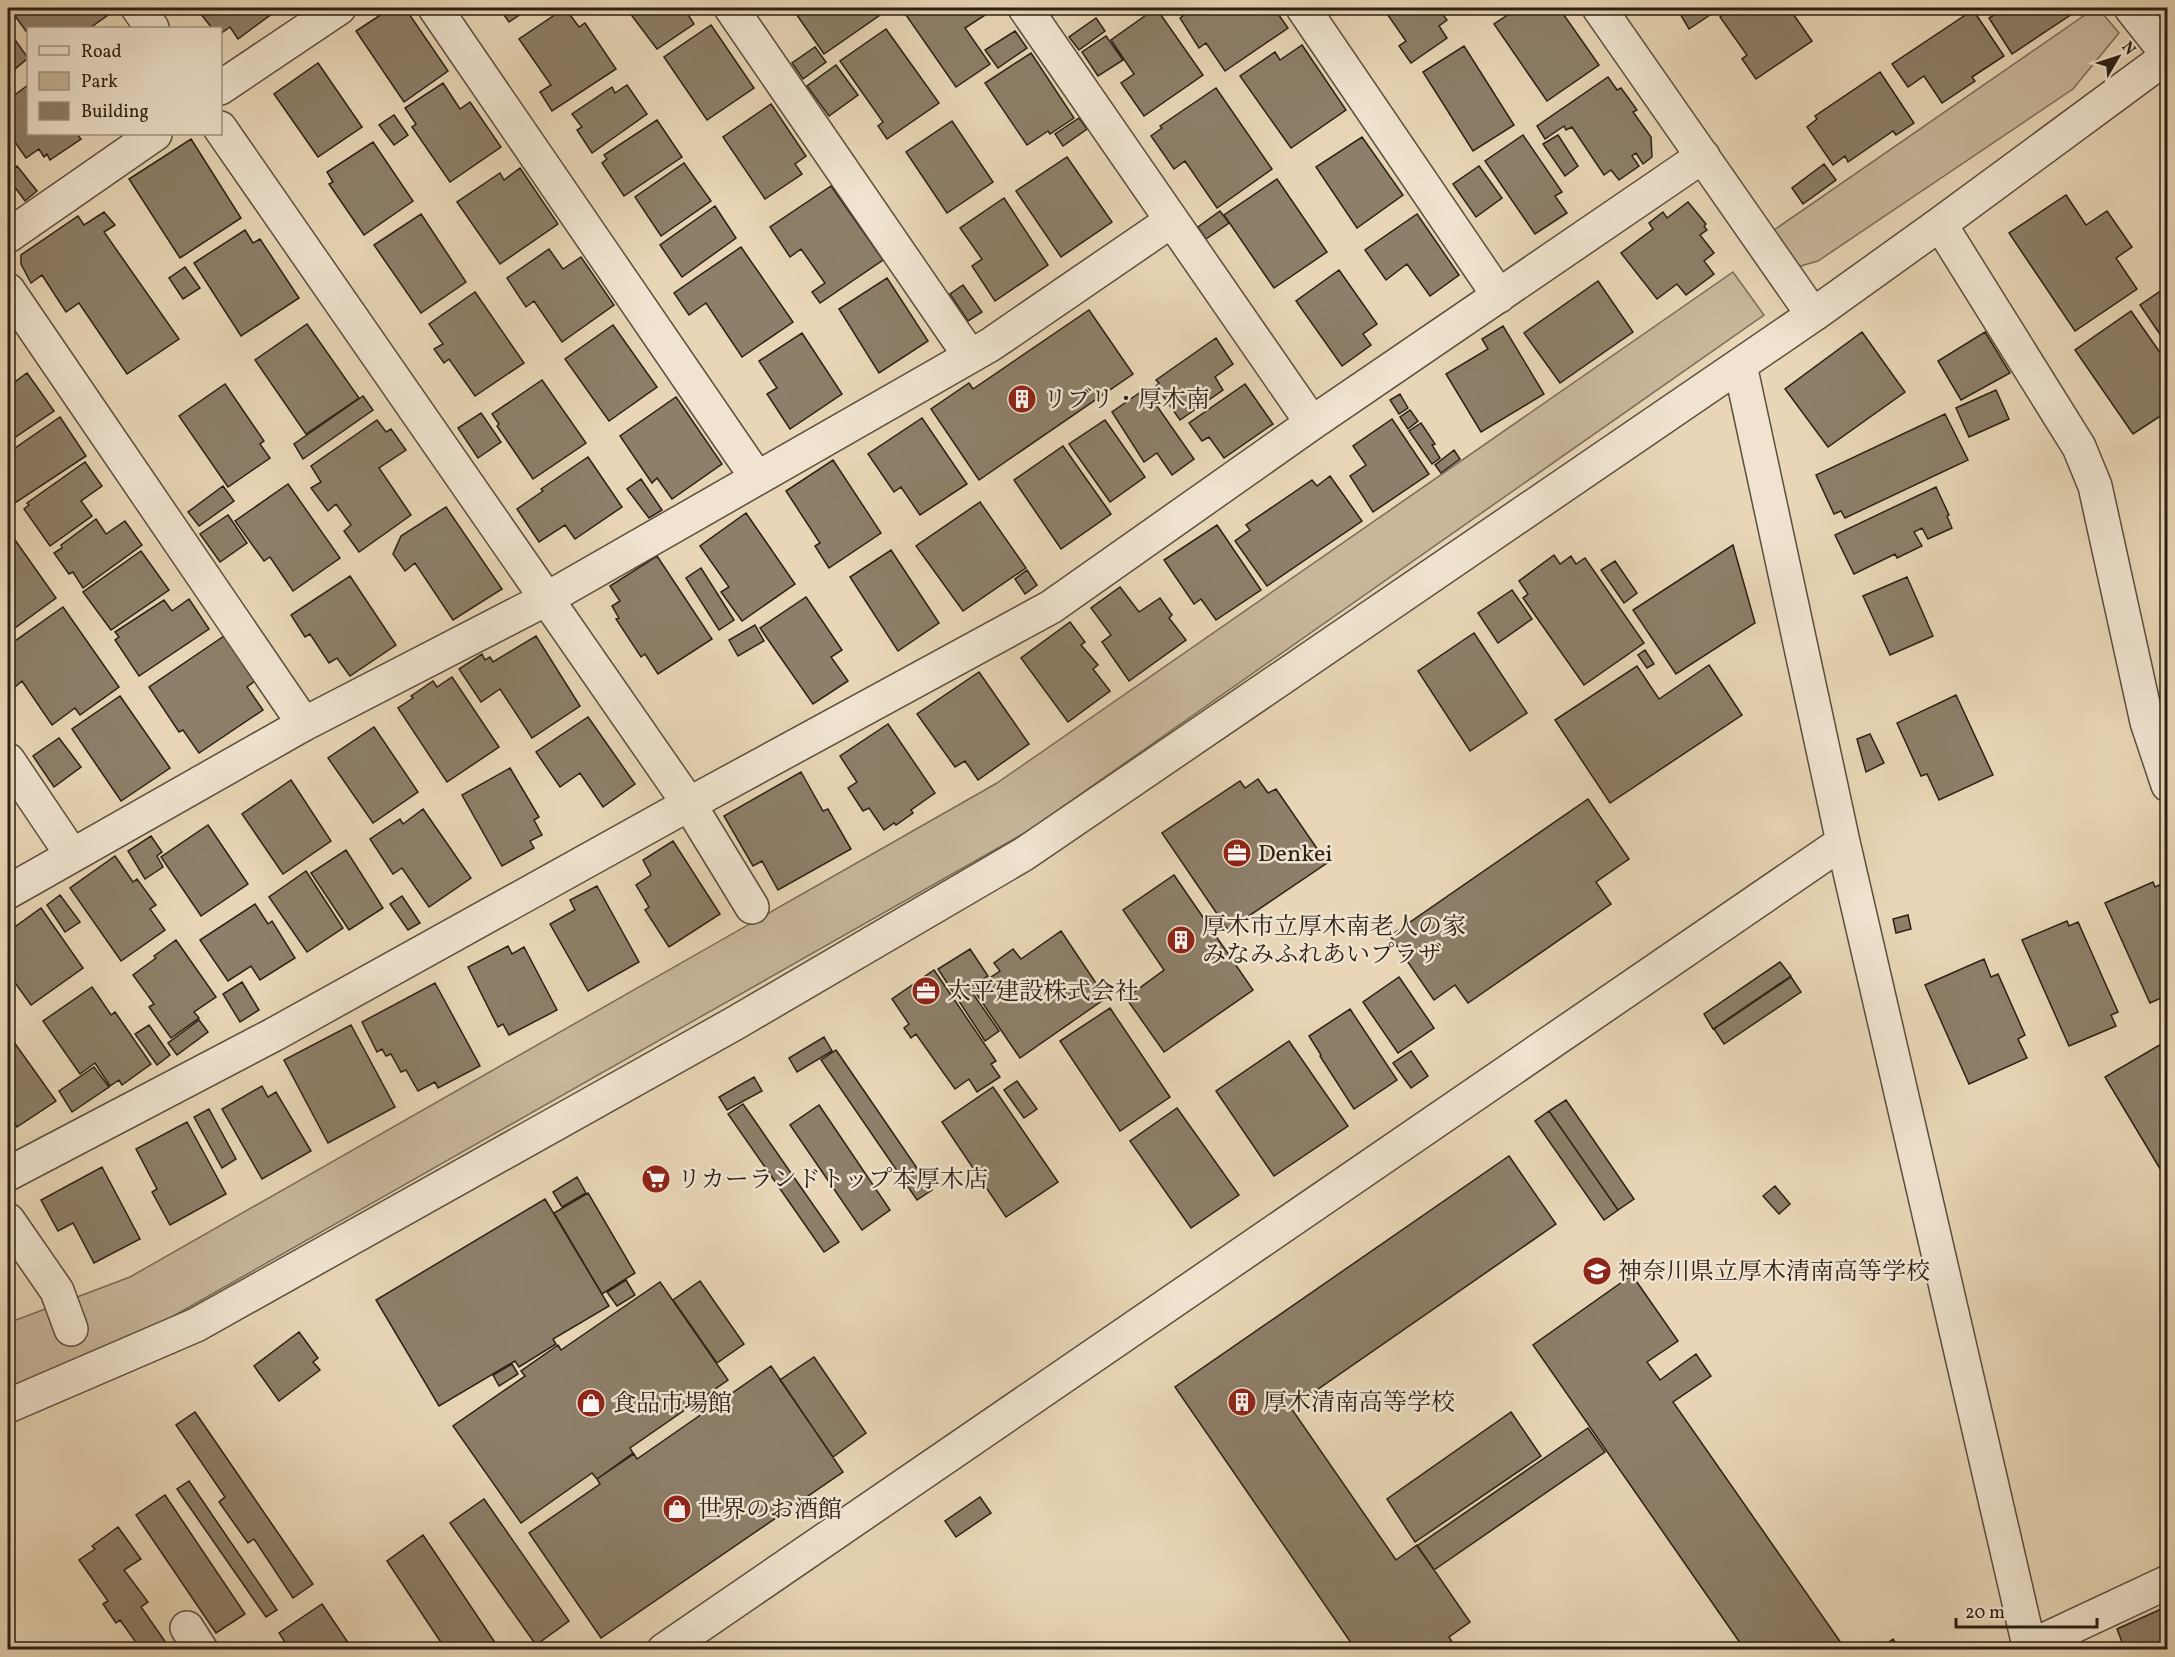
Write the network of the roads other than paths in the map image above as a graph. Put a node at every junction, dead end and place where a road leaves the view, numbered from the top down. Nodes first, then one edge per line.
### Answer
1 (138, 8) edge
2 (339, 8) edge
3 (435, 8) edge
4 (731, 8) edge
5 (1025, 8) edge
6 (1303, 8) edge
7 (1599, 8) edge
8 (2131, 8) edge
9 (151, 27) edge
10 (2168, 55) edge
11 (222, 87) edge
12 (222, 131) edge
13 (153, 135) edge
14 (1703, 156) junction
15 (1171, 221) junction
16 (1940, 224) junction
17 (8, 236) edge
18 (8, 290) edge
19 (1499, 296) junction
20 (1813, 315) junction
21 (970, 356) junction
22 (1740, 365) junction
23 (1312, 423) junction
24 (758, 478) junction
25 (548, 598) junction
26 (304, 724) junction
27 (8, 760) edge
28 (2168, 785) edge
29 (689, 804) junction
30 (1843, 842) junction
31 (72, 855) junction
32 (8, 892) edge
33 (752, 908) dead end
34 (8, 1174) edge
35 (8, 1220) edge
36 (71, 1329) dead end
37 (8, 1406) edge
38 (2168, 1582) edge
39 (2030, 1648) edge
40 (664, 1650) edge

1 - 9 street
2 - 11 street
3 - 24 street
4 - 21 street
5 - 15 street
6 - 19 street
7 - 14 street
8 - 10 street
10 - 16 street
12 - 25 street
13 - 17 street
14 - 19 street
14 - 20 street
15 - 21 street
15 - 23 street
16 - 20 street
16 - 28 street
18 - 26 street
19 - 23 street
20 - 22 street
21 - 24 street
22 - 30 street
22 - 37 street
23 - 29 street
24 - 25 street
25 - 26 street
25 - 29 street
26 - 31 street
27 - 31 street
29 - 33 street
29 - 34 street
30 - 39 street
30 - 40 street
31 - 32 street
35 - 36 street
38 - 39 street

